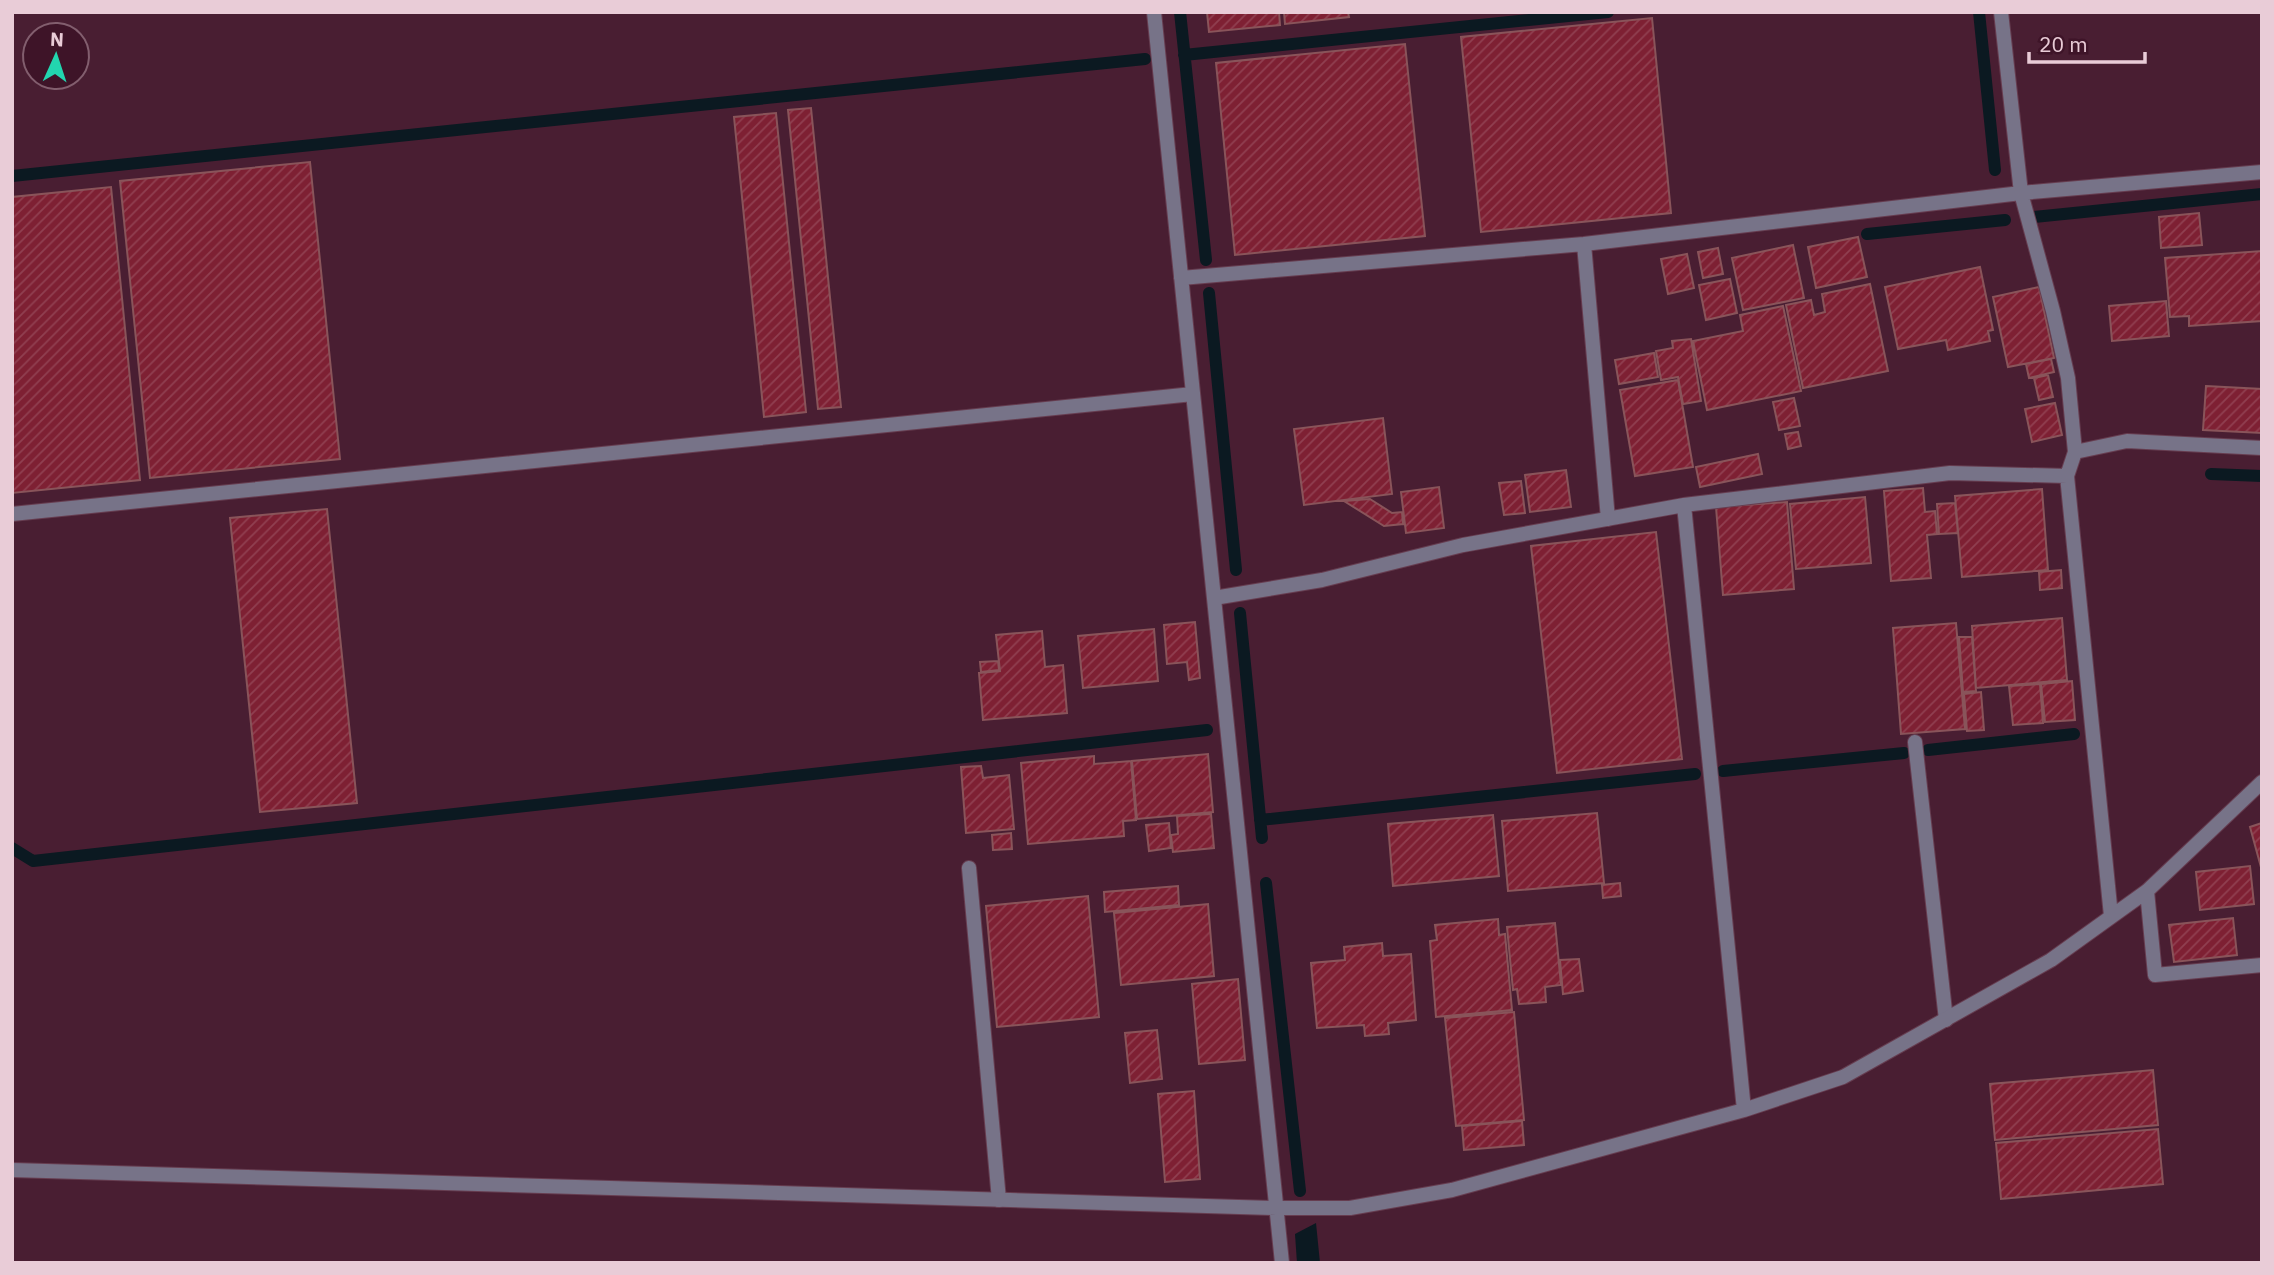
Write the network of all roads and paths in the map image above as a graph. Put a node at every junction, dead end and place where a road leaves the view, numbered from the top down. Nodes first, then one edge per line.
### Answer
1 (1154, 12) edge
2 (2001, 12) edge
3 (2262, 172) edge
4 (2021, 193) junction
5 (1584, 244) junction
6 (1181, 278) junction
7 (1193, 394) junction
8 (2262, 448) edge
9 (2075, 452) junction
10 (2067, 476) junction
11 (1684, 505) junction
12 (12, 514) edge
13 (1608, 519) junction
14 (1214, 598) junction
15 (1915, 741) dead end
16 (2262, 782) edge
17 (969, 868) dead end
18 (2147, 891) junction
19 (2111, 916) junction
20 (2262, 965) edge
21 (1946, 1020) junction
22 (1744, 1110) junction
23 (12, 1170) edge
24 (999, 1200) junction
25 (1276, 1208) junction
26 (1282, 1263) edge

1 - 6 street
2 - 4 street
3 - 4 street
4 - 5 street
4 - 9 street
5 - 6 street
5 - 13 street
6 - 7 street
7 - 12 street
7 - 14 street
8 - 9 street
9 - 10 street
10 - 11 street
10 - 19 street
11 - 13 street
11 - 22 street
13 - 14 street
14 - 25 street
15 - 21 street
16 - 18 street
17 - 24 street
18 - 19 street
18 - 20 street
19 - 21 street
21 - 22 street
22 - 25 street
23 - 24 street
24 - 25 street
25 - 26 street

